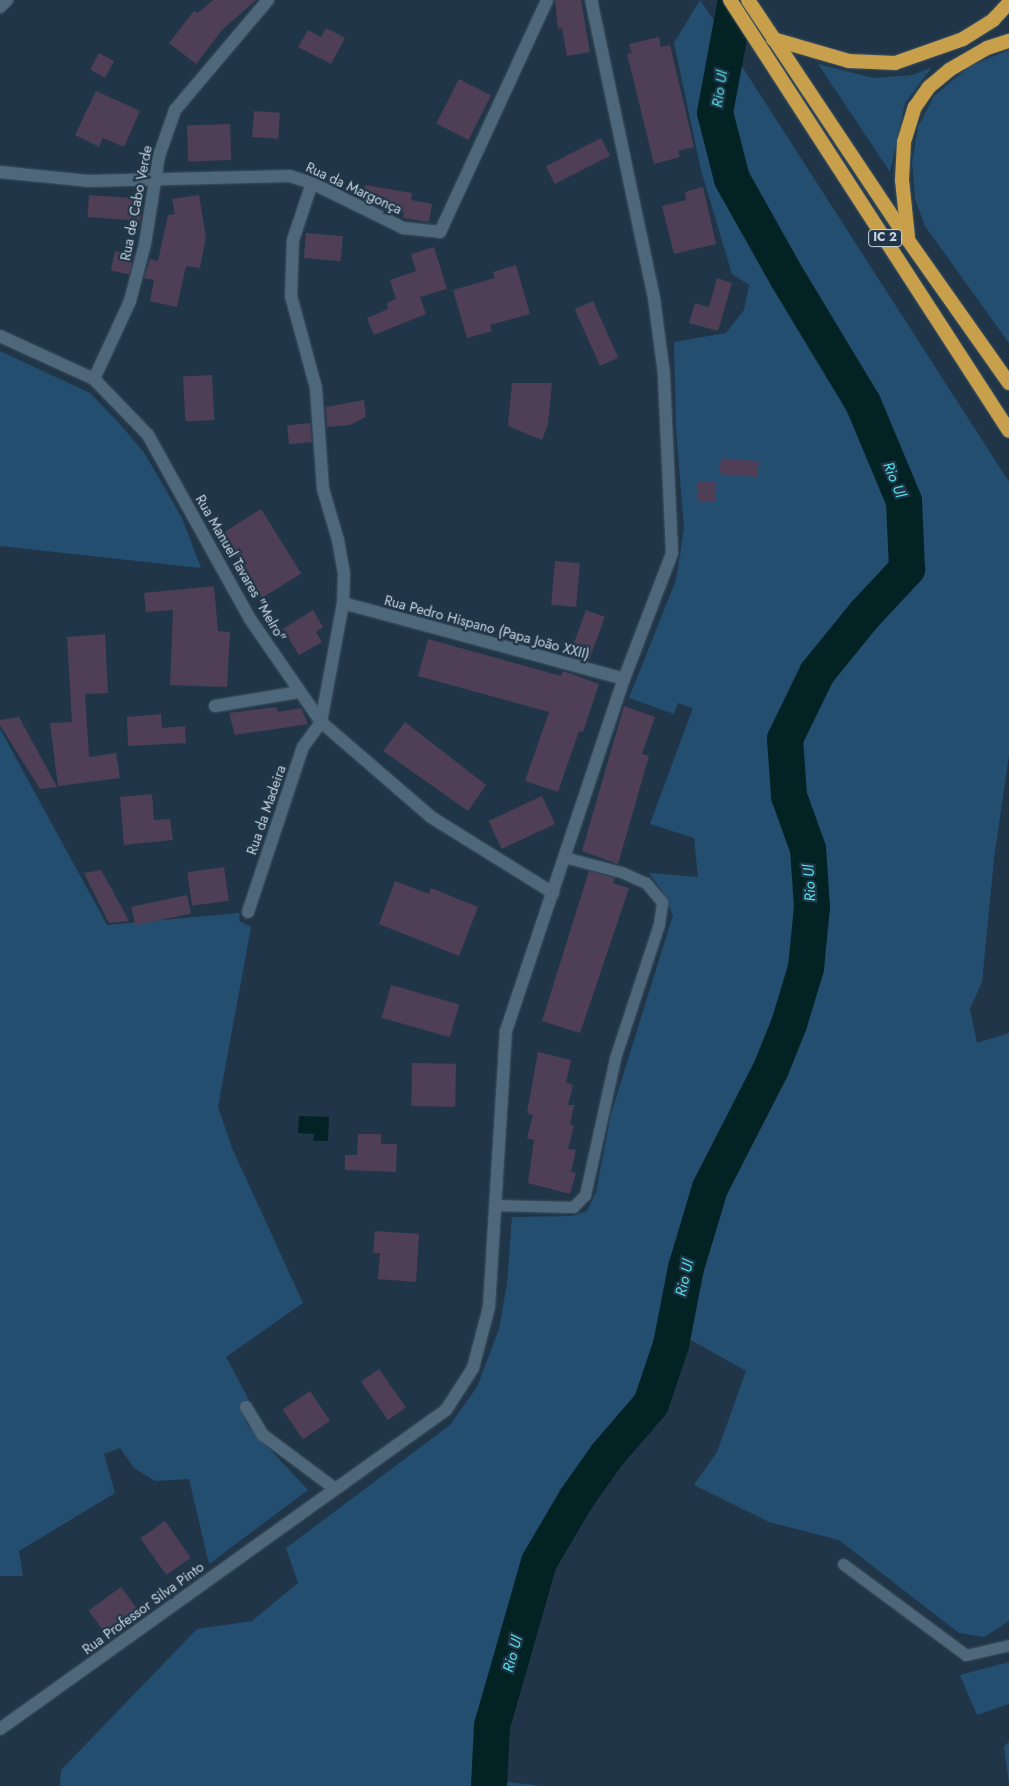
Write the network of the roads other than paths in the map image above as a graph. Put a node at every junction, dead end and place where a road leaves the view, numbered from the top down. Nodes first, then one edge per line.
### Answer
1 (7, 0) edge
2 (268, 0) edge
3 (547, 0) edge
4 (591, 0) edge
5 (730, 0) edge
6 (748, 0) edge
7 (1009, 3) edge
8 (0, 6) edge
9 (773, 39) junction
10 (1009, 41) edge
11 (0, 172) edge
12 (156, 181) junction
13 (312, 183) junction
14 (908, 240) junction
15 (0, 336) edge
16 (94, 379) junction
17 (1009, 383) edge
18 (1009, 431) edge
19 (343, 603) junction
20 (624, 679) junction
21 (300, 692) junction
22 (215, 706) dead end
23 (321, 722) junction
24 (564, 857) junction
25 (553, 893) junction
26 (248, 912) dead end
27 (494, 1206) junction
28 (246, 1408) dead end
29 (334, 1488) junction
30 (843, 1564) dead end
31 (1009, 1645) edge
32 (0, 1729) edge

1 - 8 street
2 - 12 street, Rua de Cabo Verde
3 - 13 street, Rua da Margonça
4 - 20 street, Rua Professor Silva Pinto
5 - 18 highway, IC 2
6 - 9 highway, IC 2
7 - 9 highway
9 - 14 highway, IC 2
10 - 14 highway
11 - 12 street, Rua da Margonça
12 - 13 street, Rua da Margonça
12 - 16 street, Rua de Cabo Verde
13 - 19 street
14 - 17 highway, IC 2
15 - 16 street, Rua Manuel Tavares "Melro"
16 - 21 street, Rua Manuel Tavares "Melro"
19 - 20 street, Rua Pedro Hispano (Papa João XXII)
19 - 23 street
20 - 24 street, Rua Professor Silva Pinto
21 - 22 street
21 - 23 street, Rua Manuel Tavares "Melro"
23 - 25 street, Rua Manuel Tavares "Melro"
23 - 26 street, Rua da Madeira
24 - 25 street, Rua Professor Silva Pinto
24 - 27 lane
25 - 27 street, Rua Professor Silva Pinto
27 - 29 street, Rua Professor Silva Pinto
28 - 29 street
29 - 32 street, Rua Professor Silva Pinto
30 - 31 lane

